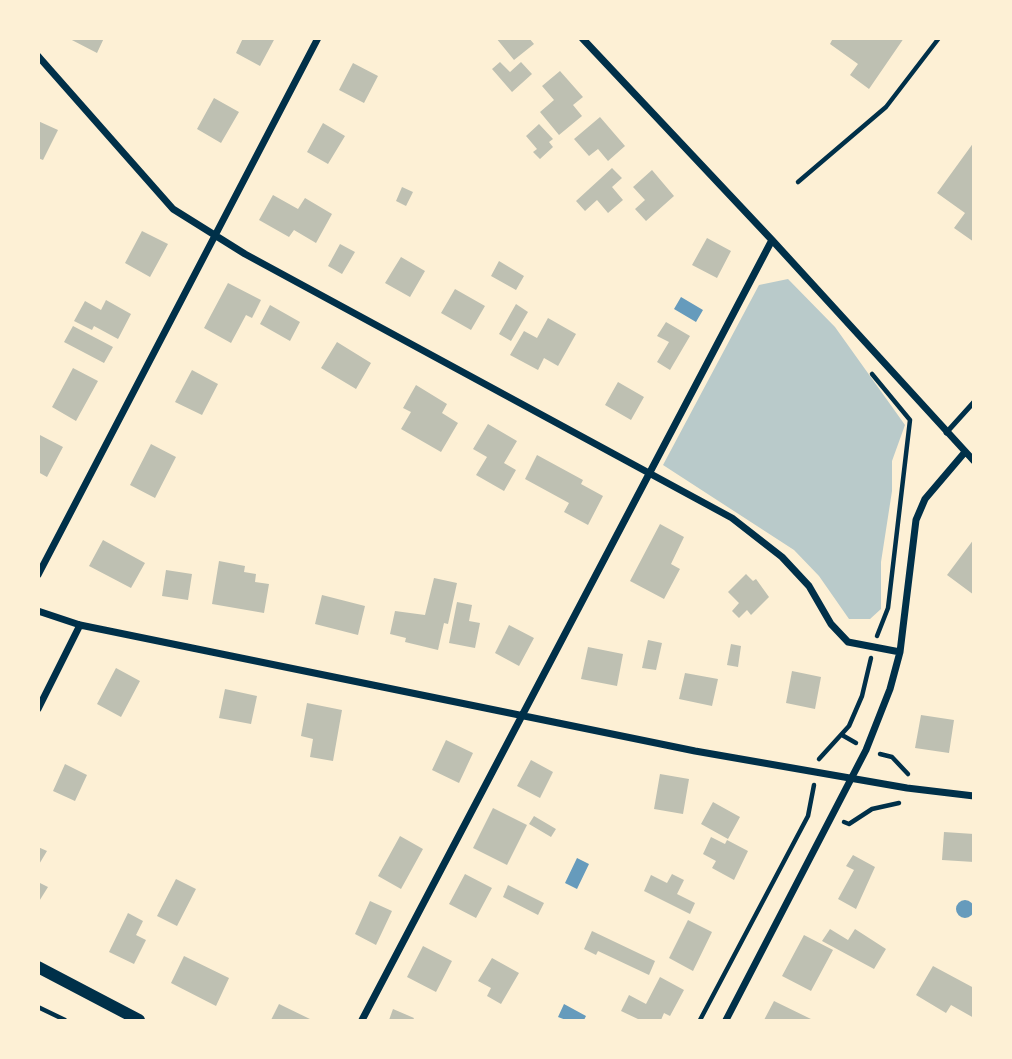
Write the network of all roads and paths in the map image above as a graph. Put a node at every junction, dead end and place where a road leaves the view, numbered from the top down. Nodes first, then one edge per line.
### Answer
1 (318, 38) edge
2 (582, 38) edge
3 (939, 38) edge
4 (38, 56) edge
5 (798, 182) dead end
6 (215, 237) junction
7 (772, 240) junction
8 (878, 358) junction
9 (974, 402) edge
10 (946, 433) junction
11 (965, 452) junction
12 (974, 461) edge
13 (651, 472) junction
14 (38, 575) edge
15 (38, 611) edge
16 (80, 625) junction
17 (873, 648) junction
18 (900, 652) junction
19 (38, 709) edge
20 (523, 713) junction
21 (816, 773) junction
22 (854, 779) junction
23 (974, 796) edge
24 (38, 967) edge
25 (38, 1007) edge
26 (65, 1020) edge
27 (139, 1020) edge
28 (362, 1020) edge
29 (700, 1020) edge
30 (726, 1020) edge

1 - 6 street
2 - 7 street
3 - 5 path
4 - 6 street
6 - 13 street
6 - 14 street
7 - 8 street
7 - 13 street
8 - 10 street
8 - 17 path
9 - 10 lane
10 - 11 street
11 - 12 street
11 - 18 street
13 - 17 street
13 - 20 street
15 - 16 street
16 - 19 street
16 - 20 street
17 - 18 street
17 - 21 path
18 - 22 street
20 - 21 street
20 - 28 street
21 - 22 street
21 - 29 path
22 - 23 street
22 - 30 street
24 - 27 street
25 - 26 path

